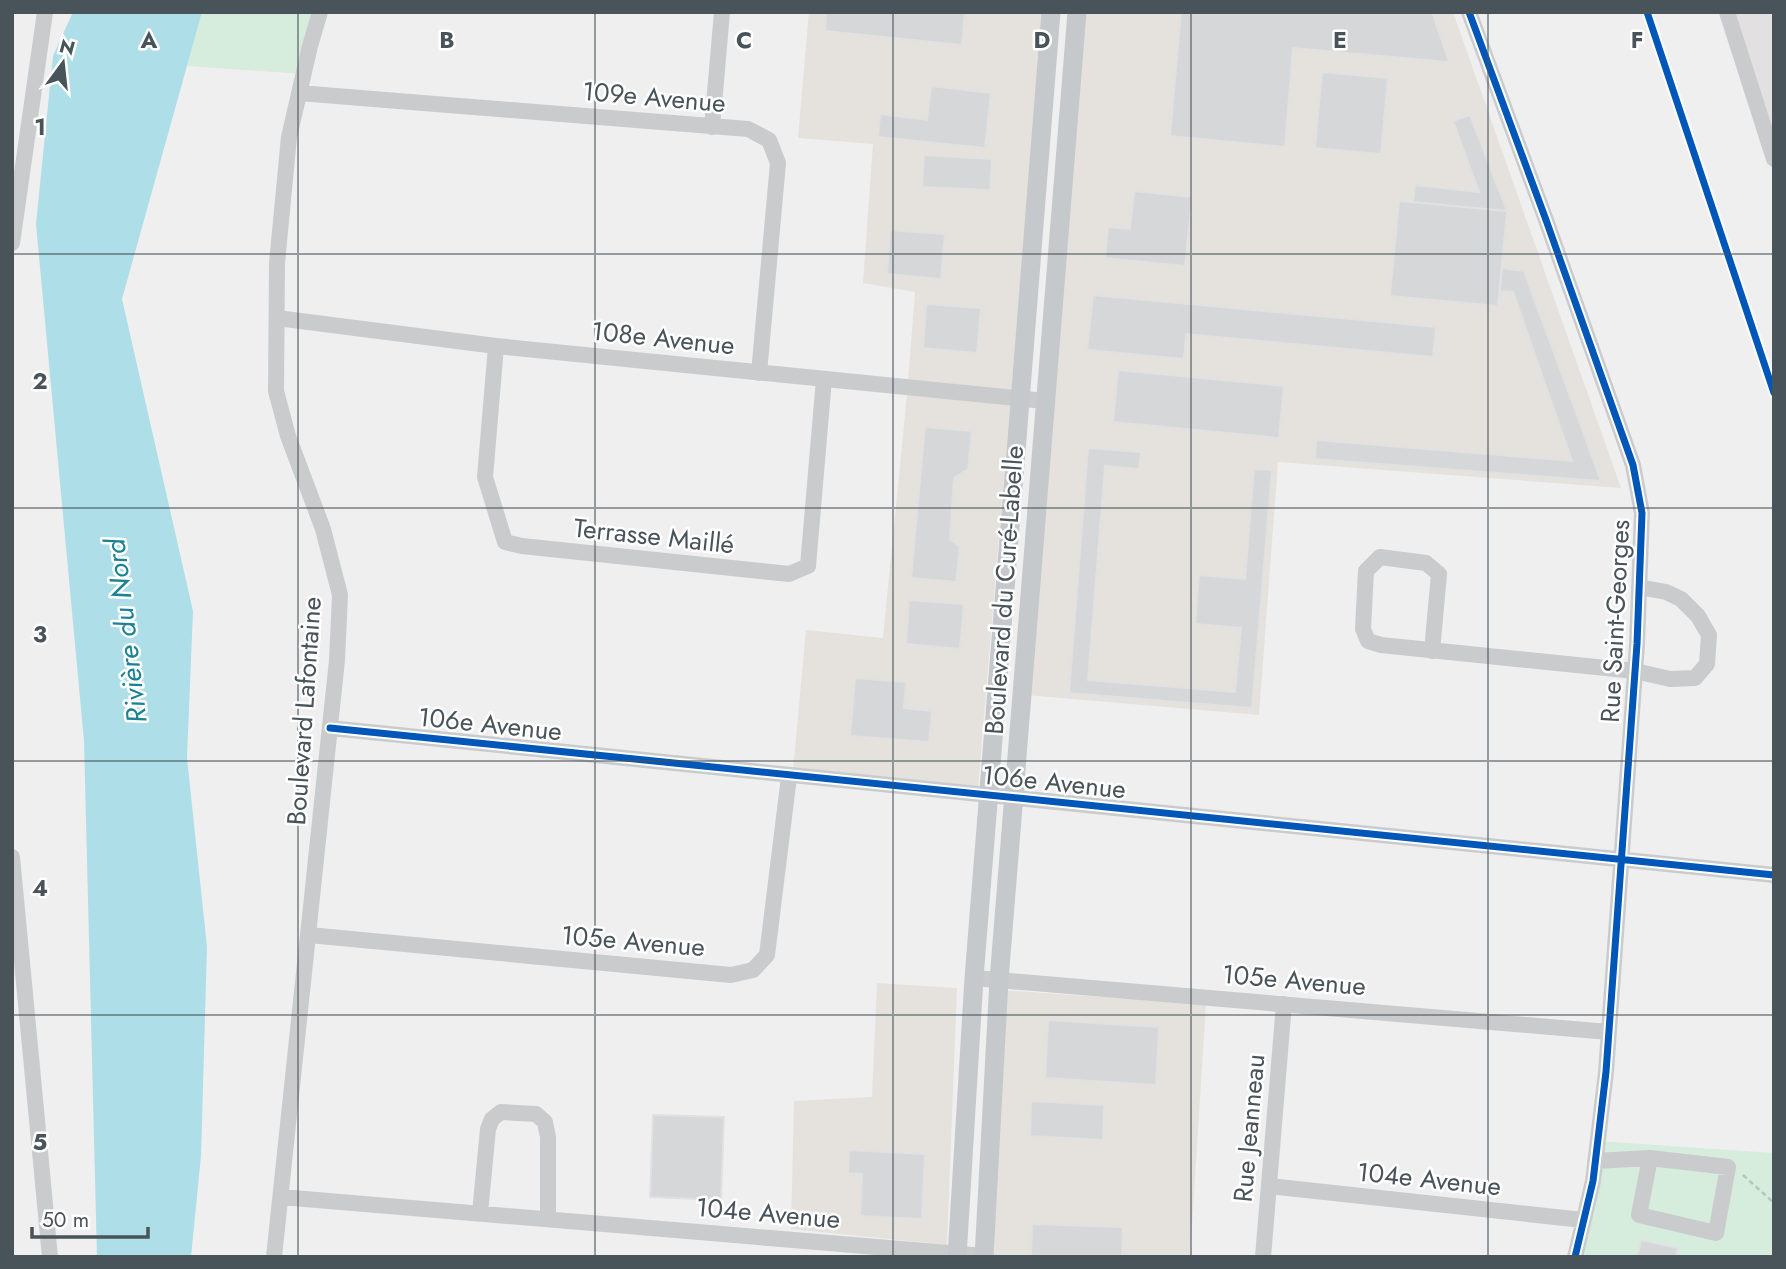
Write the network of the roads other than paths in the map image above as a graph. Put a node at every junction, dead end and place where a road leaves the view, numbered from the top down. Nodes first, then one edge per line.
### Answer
1 (45, 12) edge
2 (320, 12) edge
3 (722, 12) edge
4 (1051, 12) edge
5 (1077, 12) edge
6 (1469, 12) edge
7 (1727, 12) edge
8 (1047, 68) junction
9 (1073, 70) junction
10 (299, 93) junction
11 (712, 127) junction
12 (1774, 159) edge
13 (12, 243) edge
14 (276, 318) junction
15 (496, 346) junction
16 (759, 373) junction
17 (824, 379) junction
18 (1020, 399) junction
19 (1045, 401) junction
20 (1639, 587) junction
21 (1432, 651) junction
22 (1635, 671) junction
23 (330, 728) junction
24 (789, 777) junction
25 (988, 796) junction
26 (1014, 799) junction
27 (12, 857) edge
28 (1622, 860) junction
29 (1774, 875) edge
30 (309, 935) junction
31 (974, 978) junction
32 (999, 980) junction
33 (1284, 1004) junction
34 (1609, 1032) junction
35 (1650, 1158) junction
36 (1595, 1161) junction
37 (1269, 1186) junction
38 (281, 1197) junction
39 (480, 1213) junction
40 (548, 1218) junction
41 (1583, 1220) junction
42 (957, 1256) edge
43 (984, 1256) edge
44 (50, 1257) edge
45 (274, 1257) edge
46 (1263, 1257) edge
47 (1575, 1257) edge

1 - 13 street
2 - 10 street, Boulevard Lafontaine
3 - 11 street
4 - 8 main road, Boulevard du Curé-Labelle
5 - 9 main road, Boulevard du Curé-Labelle
6 - 20 street, Rue Saint-Georges
7 - 12 street
8 - 9 main road
8 - 18 main road, Boulevard du Curé-Labelle
9 - 19 main road, Boulevard du Curé-Labelle
10 - 11 street, 109e Avenue
10 - 14 street, Boulevard Lafontaine
11 - 16 street, 109e Avenue
14 - 15 street, 108e Avenue
14 - 23 street, Boulevard Lafontaine
15 - 16 street, 108e Avenue
15 - 17 street, Terrasse Maillé
16 - 17 street, 108e Avenue
17 - 18 street, 108e Avenue
18 - 19 street, 108e Avenue
18 - 25 main road, Boulevard du Curé-Labelle
19 - 26 main road, Boulevard du Curé-Labelle
20 - 22 street, Rue Saint-Georges
20 - 22 street, Rue Saint-Georges
21 - 21 street
21 - 22 street
22 - 28 street, Rue Saint-Georges
23 - 24 street, 106e Avenue
23 - 30 street, Boulevard Lafontaine
24 - 25 street, 106e Avenue
24 - 30 street, 105e Avenue
25 - 26 street, 106e Avenue
25 - 31 main road, Boulevard du Curé-Labelle
26 - 28 street, 106e Avenue
26 - 32 main road, Boulevard du Curé-Labelle
27 - 44 street
28 - 29 street, 106e Avenue
28 - 34 street, Rue Saint-Georges
30 - 38 street, Boulevard Lafontaine
31 - 32 street, 105e Avenue
31 - 42 main road, Boulevard du Curé-Labelle
32 - 33 street, 105e Avenue
32 - 43 main road, Boulevard du Curé-Labelle
33 - 34 street, 105e Avenue
33 - 37 street, Rue Jeanneau
34 - 36 street, Rue Saint-Georges
35 - 35 street
35 - 36 street
36 - 41 street, Rue Saint-Georges
37 - 41 street, 104e Avenue
37 - 46 street, Rue Jeanneau
38 - 39 street, 104e Avenue
38 - 45 street, Boulevard Lafontaine
39 - 40 street, 104e Avenue
39 - 40 street
40 - 42 street, 104e Avenue
41 - 47 street, Rue Saint-Georges
42 - 43 street, 104e Avenue

